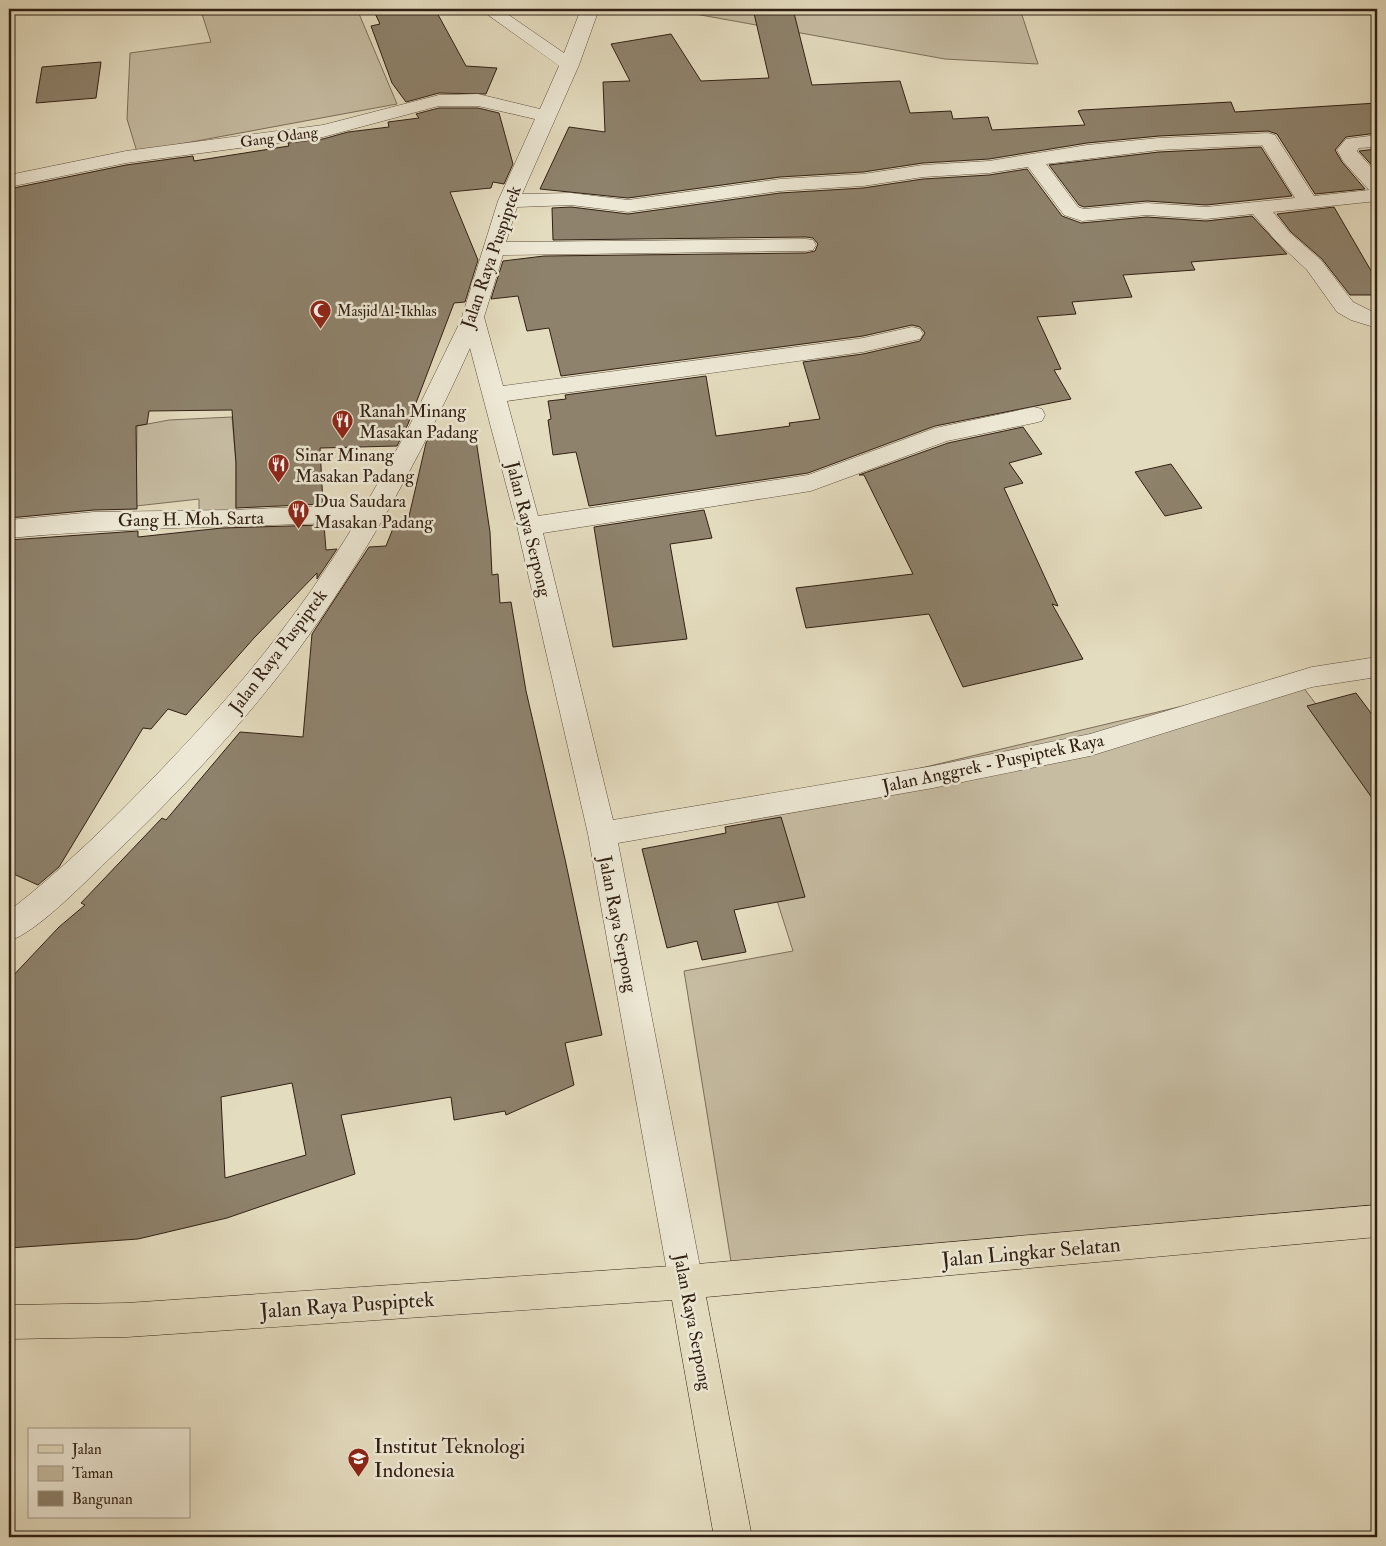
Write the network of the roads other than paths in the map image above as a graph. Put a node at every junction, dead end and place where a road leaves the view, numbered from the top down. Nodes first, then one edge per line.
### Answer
1 (489, 9) edge
2 (590, 9) edge
3 (570, 65) junction
4 (545, 116) junction
5 (1377, 141) edge
6 (1032, 159) junction
7 (10, 181) edge
8 (1377, 186) edge
9 (1377, 195) edge
10 (508, 202) junction
11 (1308, 202) junction
12 (1258, 207) junction
13 (806, 245) dead end
14 (493, 249) junction
15 (473, 317) junction
16 (1377, 321) edge
17 (912, 334) dead end
18 (494, 395) junction
19 (1034, 415) dead end
20 (373, 512) junction
21 (530, 526) junction
22 (9, 529) edge
23 (1377, 667) edge
24 (602, 834) junction
25 (9, 928) edge
26 (1377, 1221) edge
27 (686, 1282) junction
28 (9, 1322) edge
29 (733, 1537) edge

1 - 3 street
2 - 3 street, Jalan Raya Puspiptek
3 - 4 street, Jalan Raya Puspiptek
4 - 7 street, Gang Odang
4 - 10 street, Jalan Raya Puspiptek
5 - 8 street
6 - 10 street
6 - 11 street
6 - 12 street
9 - 11 street
10 - 14 street, Jalan Raya Puspiptek
11 - 12 street
12 - 16 street
13 - 14 street
14 - 15 street, Jalan Raya Puspiptek
15 - 18 street, Jalan Raya Serpong
15 - 20 street, Jalan Raya Puspiptek
17 - 18 street
18 - 21 street, Jalan Raya Serpong
19 - 21 street
20 - 22 street, Gang H. Moh. Sarta
20 - 25 street, Jalan Raya Puspiptek
21 - 24 street, Jalan Raya Serpong
23 - 24 street, Jalan Anggrek - Puspiptek Raya
24 - 27 street, Jalan Raya Serpong
26 - 27 main road, Jalan Lingkar Selatan
27 - 28 main road, Jalan Raya Puspiptek
27 - 29 main road, Jalan Raya Serpong

